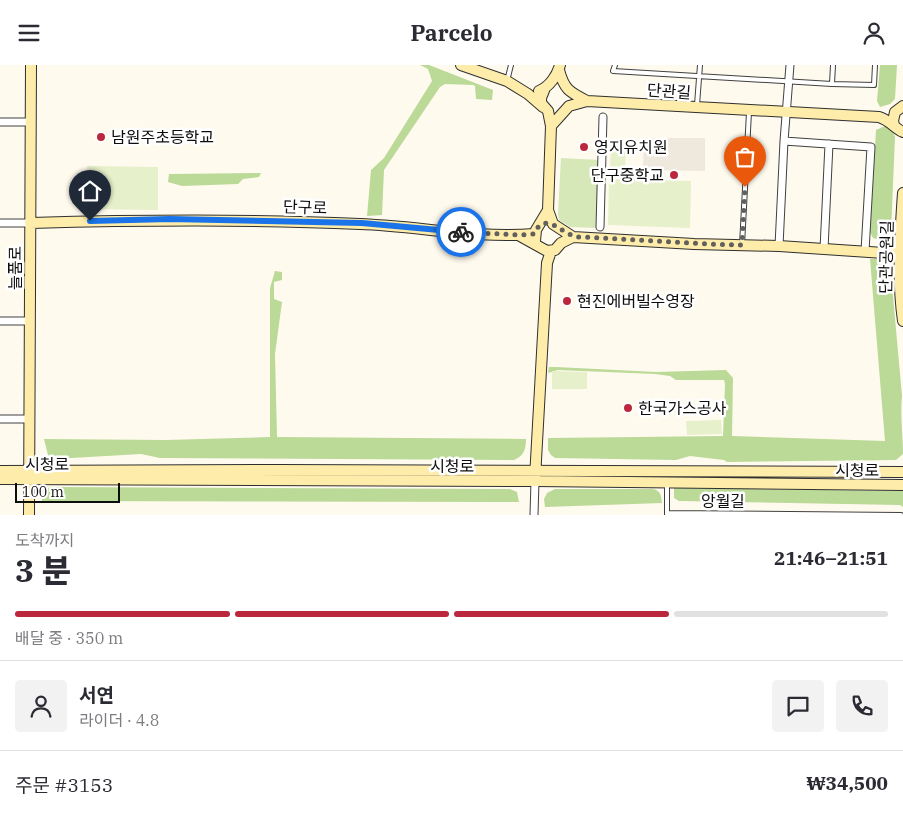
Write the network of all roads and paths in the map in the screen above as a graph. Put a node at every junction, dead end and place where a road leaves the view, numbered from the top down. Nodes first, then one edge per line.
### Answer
1 (31, 65) edge
2 (463, 65) edge
3 (511, 65) edge
4 (615, 65) edge
5 (700, 65) edge
6 (790, 65) edge
7 (833, 65) edge
8 (875, 65) edge
9 (560, 67) edge
10 (699, 76) junction
11 (507, 81) junction
12 (789, 81) junction
13 (832, 84) junction
14 (547, 87) junction
15 (567, 88) junction
16 (528, 94) junction
17 (587, 101) junction
18 (901, 106) edge
19 (697, 108) junction
20 (566, 109) junction
21 (749, 109) junction
22 (546, 110) junction
23 (786, 112) junction
24 (603, 117) dead end
25 (879, 117) junction
26 (0, 122) edge
27 (31, 122) junction
28 (551, 126) junction
29 (900, 131) edge
30 (784, 141) junction
31 (828, 144) junction
32 (903, 193) edge
33 (548, 210) junction
34 (0, 223) edge
35 (30, 223) junction
36 (556, 227) junction
37 (600, 227) dead end
38 (573, 237) junction
39 (541, 241) junction
40 (561, 243) junction
41 (742, 245) junction
42 (779, 246) junction
43 (824, 249) junction
44 (865, 251) junction
45 (899, 254) junction
46 (0, 321) edge
47 (29, 321) junction
48 (903, 321) edge
49 (0, 419) edge
50 (29, 419) junction
51 (0, 471) edge
52 (903, 472) edge
53 (28, 475) junction
54 (535, 476) junction
55 (0, 479) edge
56 (667, 483) junction
57 (903, 485) edge
58 (667, 514) edge
59 (29, 515) edge
60 (534, 515) edge
61 (812, 515) edge
62 (901, 515) edge

1 - 27 street, 늘품로
2 - 11 street
3 - 11 lane
4 - 10 lane
5 - 10 lane
6 - 12 street
7 - 13 lane
8 - 13 lane
9 - 14 street
9 - 15 street
10 - 12 lane
10 - 19 lane
11 - 16 street
12 - 13 lane
12 - 23 street
14 - 15 street
14 - 16 street
14 - 22 street
15 - 17 street
15 - 20 street
16 - 22 street
17 - 19 street, 단관길
17 - 20 street
18 - 25 street
18 - 29 street
19 - 21 street, 단관길
20 - 22 street
20 - 28 street
21 - 23 street, 단관길
21 - 41 lane
22 - 28 street
23 - 25 street, 단관길
23 - 30 street
24 - 37 street
25 - 29 street
26 - 27 street
27 - 35 street, 늘품로
28 - 33 street
30 - 31 street
30 - 42 street
31 - 43 street
31 - 44 street
32 - 45 street, 단관공원길
33 - 36 street
33 - 39 street
34 - 35 street
35 - 39 street, 단구로
35 - 47 street, 늘품로
36 - 38 street
36 - 39 street, 단구로
36 - 40 street
38 - 40 street
38 - 41 street
39 - 40 street
39 - 54 street
41 - 42 street
42 - 43 street
43 - 44 street
44 - 45 street
45 - 48 street, 단관공원길
46 - 47 street
47 - 50 street, 늘품로
49 - 50 street
50 - 53 street, 늘품로
51 - 53 street, 시청로
52 - 54 street, 시청로
53 - 54 street, 시청로
53 - 55 street, 시청로
53 - 59 street, 늘품로
54 - 56 street, 시청로
54 - 60 street
56 - 57 street, 시청로
56 - 58 lane
58 - 61 lane, 앙월길
61 - 62 lane, 앙월길

